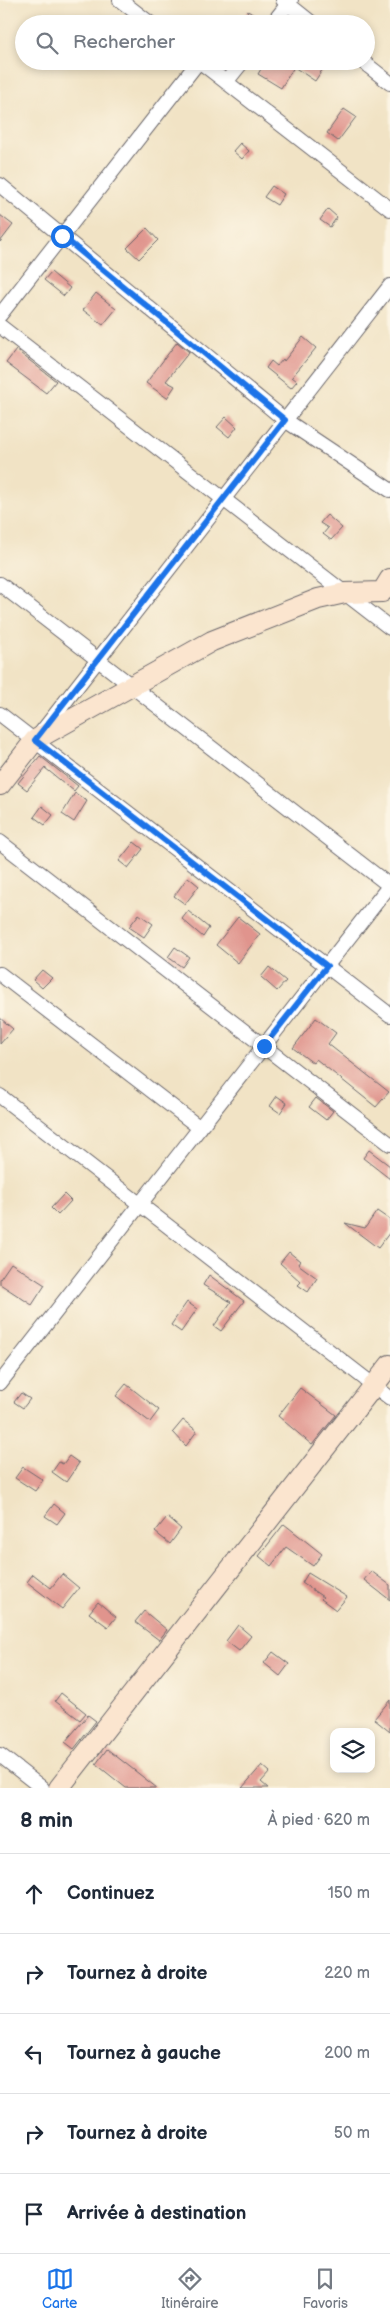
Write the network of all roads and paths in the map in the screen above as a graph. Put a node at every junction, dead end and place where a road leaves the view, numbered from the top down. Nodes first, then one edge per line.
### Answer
1 (120, 0) edge
2 (287, 1) edge
3 (139, 15) edge
4 (278, 15) edge
5 (303, 15) edge
6 (192, 70) edge
7 (211, 70) edge
8 (236, 70) edge
9 (373, 70) edge
10 (226, 82) junction
11 (390, 83) edge
12 (0, 185) edge
13 (390, 208) edge
14 (62, 236) junction
15 (390, 286) edge
16 (0, 315) edge
17 (0, 326) edge
18 (285, 420) junction
19 (390, 490) edge
20 (223, 499) junction
21 (390, 579) edge
22 (0, 584) edge
23 (345, 593) junction
24 (390, 628) edge
25 (98, 660) junction
26 (131, 685) junction
27 (0, 714) edge
28 (35, 740) junction
29 (0, 785) edge
30 (0, 842) edge
31 (390, 885) edge
32 (327, 966) junction
33 (0, 974) edge
34 (390, 1015) edge
35 (264, 1046) junction
36 (0, 1096) edge
37 (200, 1128) junction
38 (390, 1144) edge
39 (140, 1204) junction
40 (390, 1365) edge
41 (0, 1383) edge
42 (374, 1385) junction
43 (390, 1398) edge
44 (0, 1755) edge
45 (42, 1788) edge
46 (59, 1788) edge

1 - 3 street
2 - 4 street
2 - 5 street
6 - 14 street
7 - 10 street
8 - 10 street
9 - 11 street
10 - 13 street
12 - 14 street
14 - 16 street
14 - 18 street
15 - 18 street
17 - 20 street
18 - 19 street
18 - 20 street
20 - 23 street
20 - 25 street
21 - 23 street
22 - 25 street
23 - 24 street
23 - 26 street
25 - 26 street
25 - 28 street
26 - 28 street
26 - 31 street
27 - 28 street
28 - 29 street
28 - 32 street
30 - 35 street
31 - 32 street
32 - 34 street
32 - 35 street
33 - 37 street
35 - 37 street
35 - 38 street
36 - 39 street
37 - 39 street
39 - 41 street
39 - 42 street
40 - 42 street
42 - 43 street
42 - 46 street
44 - 45 street

